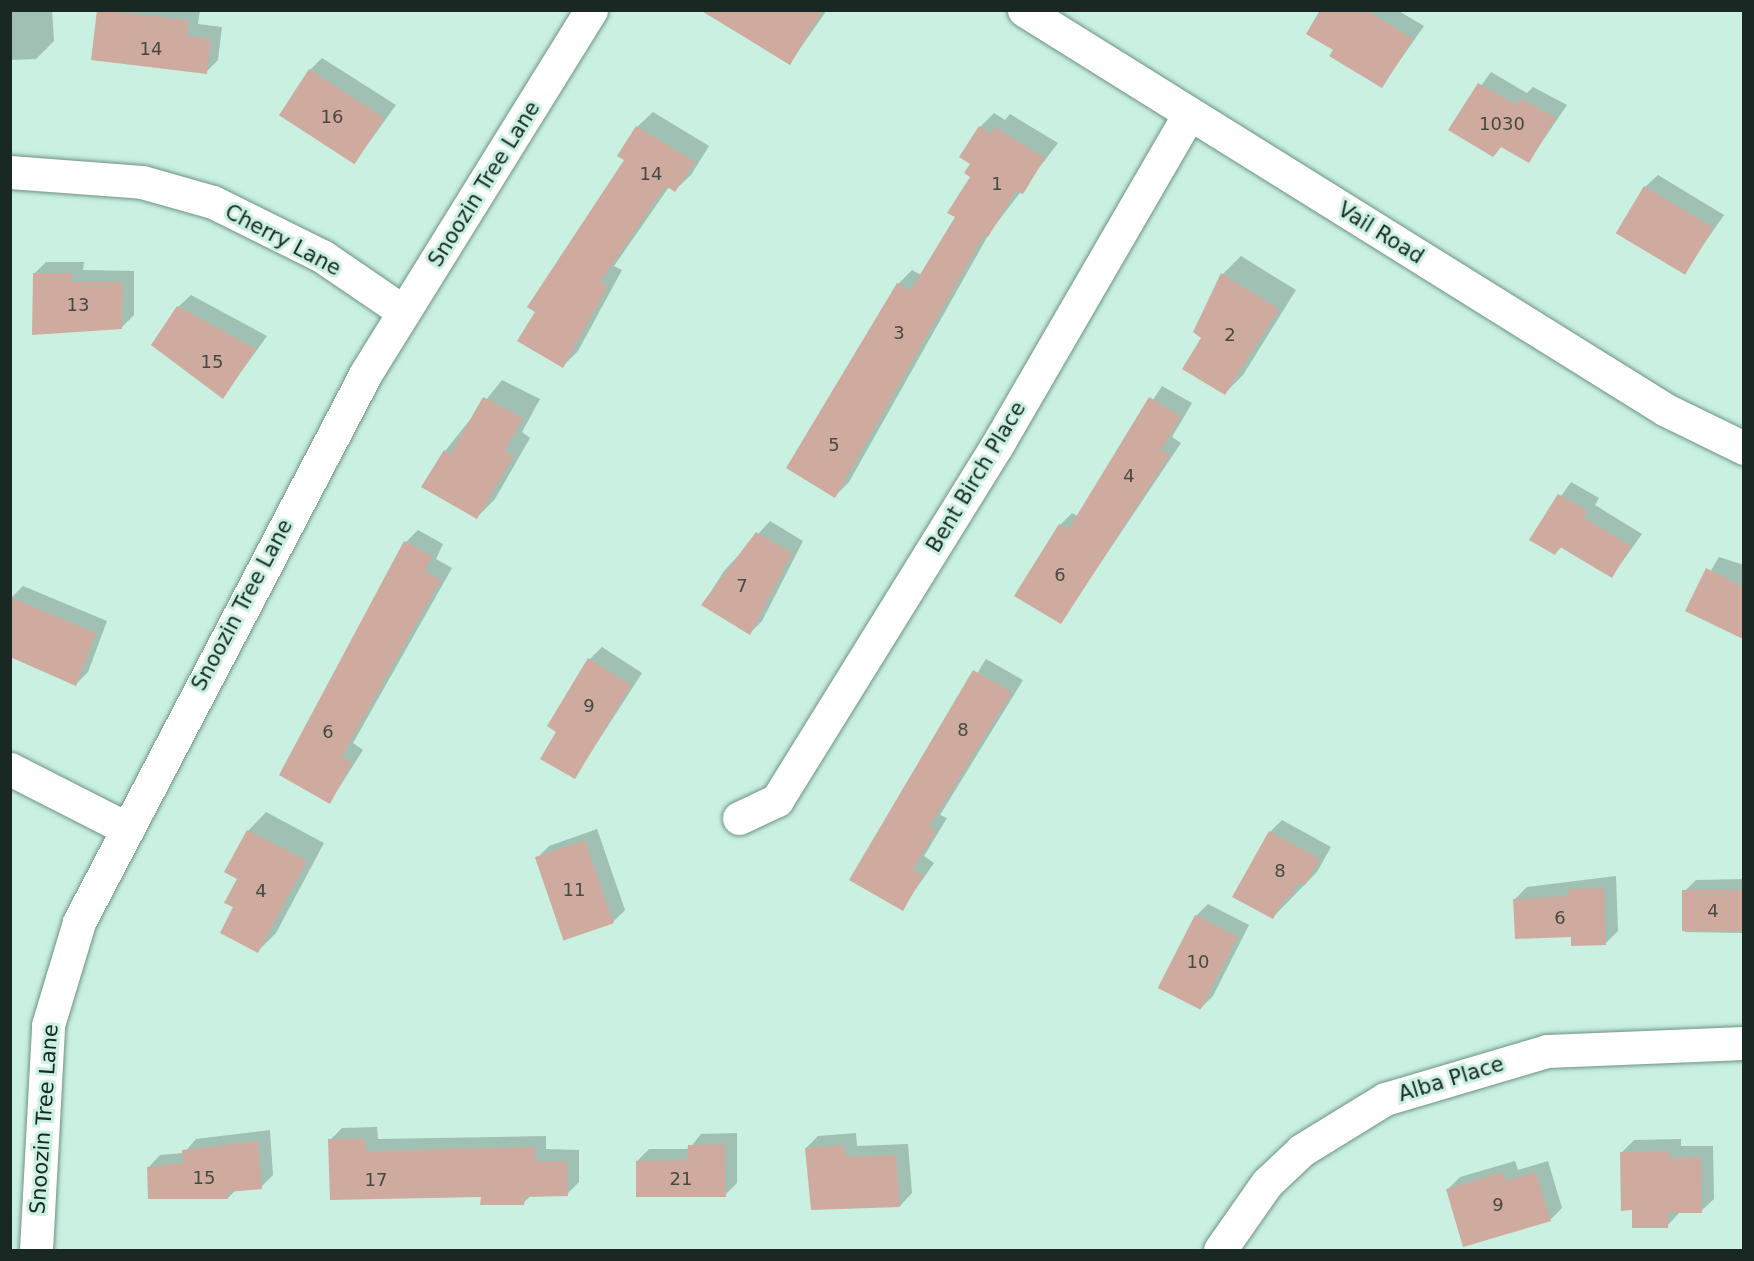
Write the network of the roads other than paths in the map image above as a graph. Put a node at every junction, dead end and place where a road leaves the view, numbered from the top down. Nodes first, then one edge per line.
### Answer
1 (591, 10) edge
2 (1024, 10) edge
3 (1189, 114) junction
4 (10, 172) edge
5 (404, 312) junction
6 (1743, 447) edge
7 (10, 770) edge
8 (739, 818) dead end
9 (126, 828) junction
10 (1743, 1043) edge
11 (36, 1251) edge
12 (1220, 1251) edge

1 - 5 street, Snoozin Tree Lane
2 - 3 street, Vail Road
3 - 6 street, Vail Road
3 - 8 street, Bent Birch Place
4 - 5 street, Cherry Lane
5 - 9 street, Snoozin Tree Lane
7 - 9 street
9 - 11 street, Snoozin Tree Lane
10 - 12 street, Alba Place

